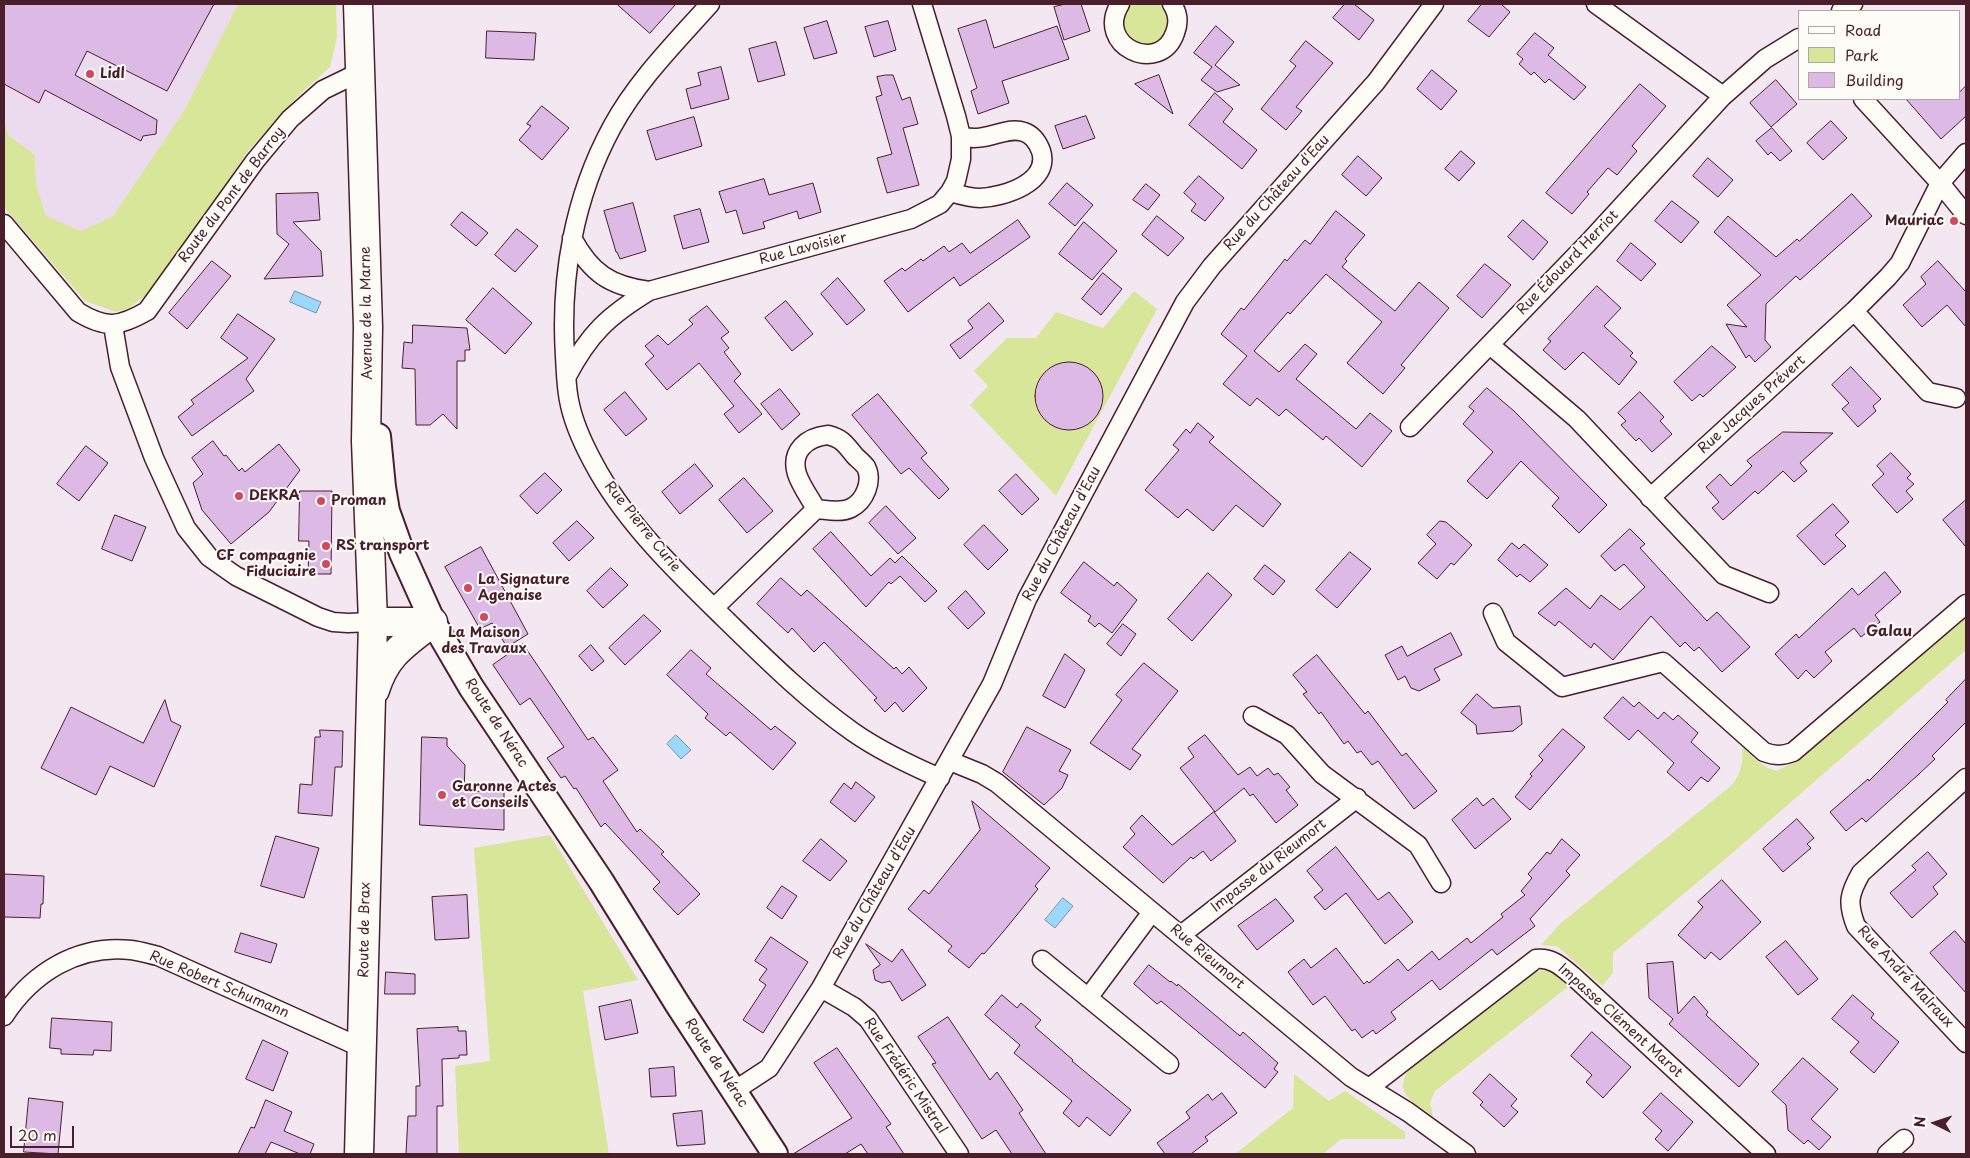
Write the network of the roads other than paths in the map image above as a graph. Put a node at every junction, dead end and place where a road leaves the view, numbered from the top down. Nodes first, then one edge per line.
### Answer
1 (358, 4) edge
2 (710, 4) edge
3 (922, 4) edge
4 (1120, 4) edge
5 (1172, 4) edge
6 (1434, 4) edge
7 (1596, 4) edge
8 (1798, 39) edge
9 (360, 72) junction
10 (1723, 96) junction
11 (1864, 100) edge
12 (961, 136) junction
13 (1966, 153) edge
14 (1940, 183) junction
15 (950, 192) junction
16 (1966, 215) edge
17 (4, 224) edge
18 (572, 238) junction
19 (649, 291) junction
20 (1854, 312) junction
21 (113, 325) junction
22 (368, 327) junction
23 (1490, 345) junction
24 (567, 376) junction
25 (1956, 398) dead end
26 (1410, 427) dead end
27 (1650, 498) junction
28 (816, 509) junction
29 (1769, 593) dead end
30 (1966, 604) edge
31 (714, 608) junction
32 (1493, 613) dead end
33 (373, 622) junction
34 (433, 622) junction
35 (371, 706) junction
36 (1253, 716) dead end
37 (950, 761) junction
38 (940, 778) junction
39 (1966, 778) edge
40 (1357, 798) junction
41 (1441, 883) dead end
42 (1152, 912) junction
43 (1181, 935) junction
44 (1042, 960) dead end
45 (821, 988) junction
46 (1088, 998) junction
47 (4, 1016) edge
48 (1966, 1043) edge
49 (362, 1048) junction
50 (1169, 1064) dead end
51 (1369, 1088) junction
52 (734, 1090) junction
53 (1904, 1140) dead end
54 (359, 1154) edge
55 (775, 1154) edge
56 (959, 1154) edge
57 (1466, 1154) edge
58 (1766, 1154) edge
59 (1887, 1154) edge

1 - 9 main road, Avenue de la Marne
2 - 18 street, Rue Pierre Curie
3 - 12 street, Rue Lavoisier
4 - 5 street
6 - 37 street, Rue du Château d'Eau
7 - 10 street
8 - 10 street, Rue Édouard Herriot
9 - 21 street, Route du Pont de Barroy
9 - 22 main road, Avenue de la Marne
10 - 23 street, Rue Édouard Herriot
11 - 14 street
12 - 15 street, Rue Lavoisier
12 - 15 street
13 - 14 street, Rue Jacques Prévert
14 - 16 street
14 - 20 street, Rue Jacques Prévert
15 - 19 street, Rue Lavoisier
17 - 21 street
18 - 19 street, Rue Lavoisier
18 - 24 street, Rue Pierre Curie
19 - 24 street, Rue Lavoisier
20 - 25 street
20 - 27 street, Rue Jacques Prévert
21 - 33 street
22 - 33 main road, Avenue de la Marne
22 - 34 main road, Route de Nérac
23 - 26 street, Rue Édouard Herriot
23 - 27 street
24 - 31 street, Rue Pierre Curie
27 - 29 street
28 - 28 street
28 - 31 street
30 - 32 street
31 - 38 street, Rue Pierre Curie
33 - 34 main road
33 - 35 main road, Route de Brax
34 - 35 main road, Route de Brax
34 - 52 main road, Route de Nérac
35 - 49 main road, Route de Brax
36 - 40 street
37 - 38 street, Rue du Château d'Eau
37 - 42 street, Rue Rieumort
38 - 45 street, Rue du Château d'Eau
39 - 48 street, Rue André Malraux
40 - 41 street
40 - 43 street, Impasse du Rieumort
42 - 43 street, Rue Rieumort
42 - 46 street
43 - 51 street, Rue Rieumort
44 - 46 street
45 - 52 street, Rue du Château d'Eau
45 - 56 street, Rue Frédéric Mistral
46 - 50 street
47 - 49 street, Rue Robert Schumann
49 - 54 main road, Route de Brax
51 - 57 street, Rue Rieumort
51 - 58 street, Impasse Clément Marot
52 - 55 main road, Route de Nérac
53 - 59 street

